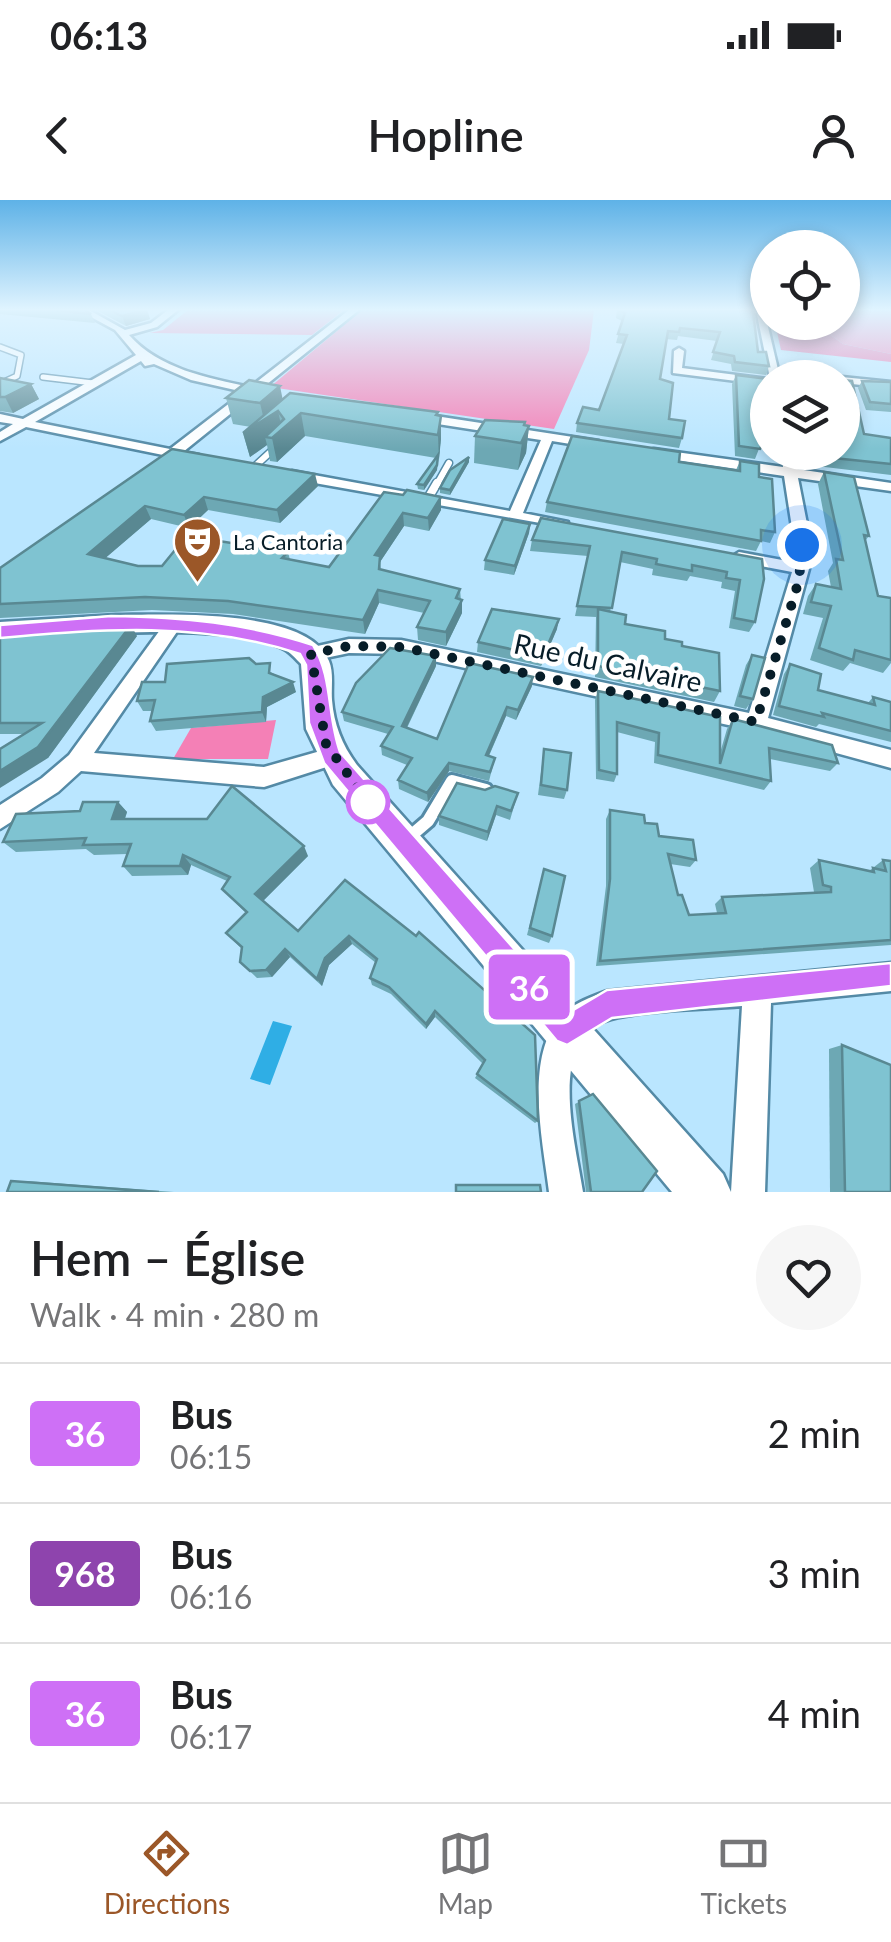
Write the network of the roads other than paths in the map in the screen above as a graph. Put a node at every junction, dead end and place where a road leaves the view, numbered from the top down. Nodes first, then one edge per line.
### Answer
1 (21, 356) edge
2 (141, 356) edge
3 (144, 356) edge
4 (299, 356) edge
5 (679, 356) edge
6 (43, 376) dead end
7 (750, 376) edge
8 (860, 382) edge
9 (93, 383) junction
10 (0, 384) edge
11 (891, 386) edge
12 (255, 392) junction
13 (280, 396) edge
14 (405, 415) edge
15 (0, 418) edge
16 (24, 423) junction
17 (0, 436) edge
18 (548, 437) junction
19 (282, 442) edge
20 (604, 445) edge
21 (642, 451) edge
22 (172, 454) junction
23 (204, 460) edge
24 (450, 463) dead end
25 (157, 465) edge
26 (245, 467) joint
27 (790, 472) junction
28 (891, 487) edge
29 (427, 500) junction
30 (515, 516) junction
31 (575, 527) edge
32 (722, 554) edge
33 (801, 569) junction
34 (174, 623) junction
35 (0, 632) edge
36 (311, 654) junction
37 (756, 722) junction
38 (332, 756) junction
39 (891, 758) edge
40 (77, 760) junction
41 (486, 790) edge
42 (0, 818) edge
43 (402, 843) junction
44 (891, 976) edge
45 (757, 989) junction
46 (567, 1030) junction
47 (566, 1192) edge
48 (705, 1192) edge
49 (748, 1192) edge

1 - 10 lane
2 - 9 street
3 - 12 street
4 - 12 street
5 - 7 street
6 - 9 lane
8 - 11 street
9 - 16 street
12 - 13 street
12 - 22 street
14 - 18 street
15 - 16 street
16 - 17 street
16 - 22 street
18 - 20 street
18 - 30 street
19 - 26 lane
21 - 27 street
22 - 23 street
22 - 25 street
24 - 29 lane
26 - 29 street
27 - 28 street
27 - 33 street
29 - 30 street
30 - 31 street
32 - 33 street
33 - 37 street
34 - 35 main road
34 - 36 main road
34 - 40 street
36 - 37 street, Rue du Calvaire
36 - 38 main road
37 - 39 street, Rue du Calvaire
38 - 40 street
38 - 43 main road
40 - 42 street
41 - 43 lane
43 - 46 main road
44 - 45 street
45 - 46 street
45 - 49 street
46 - 47 street
46 - 48 main road

